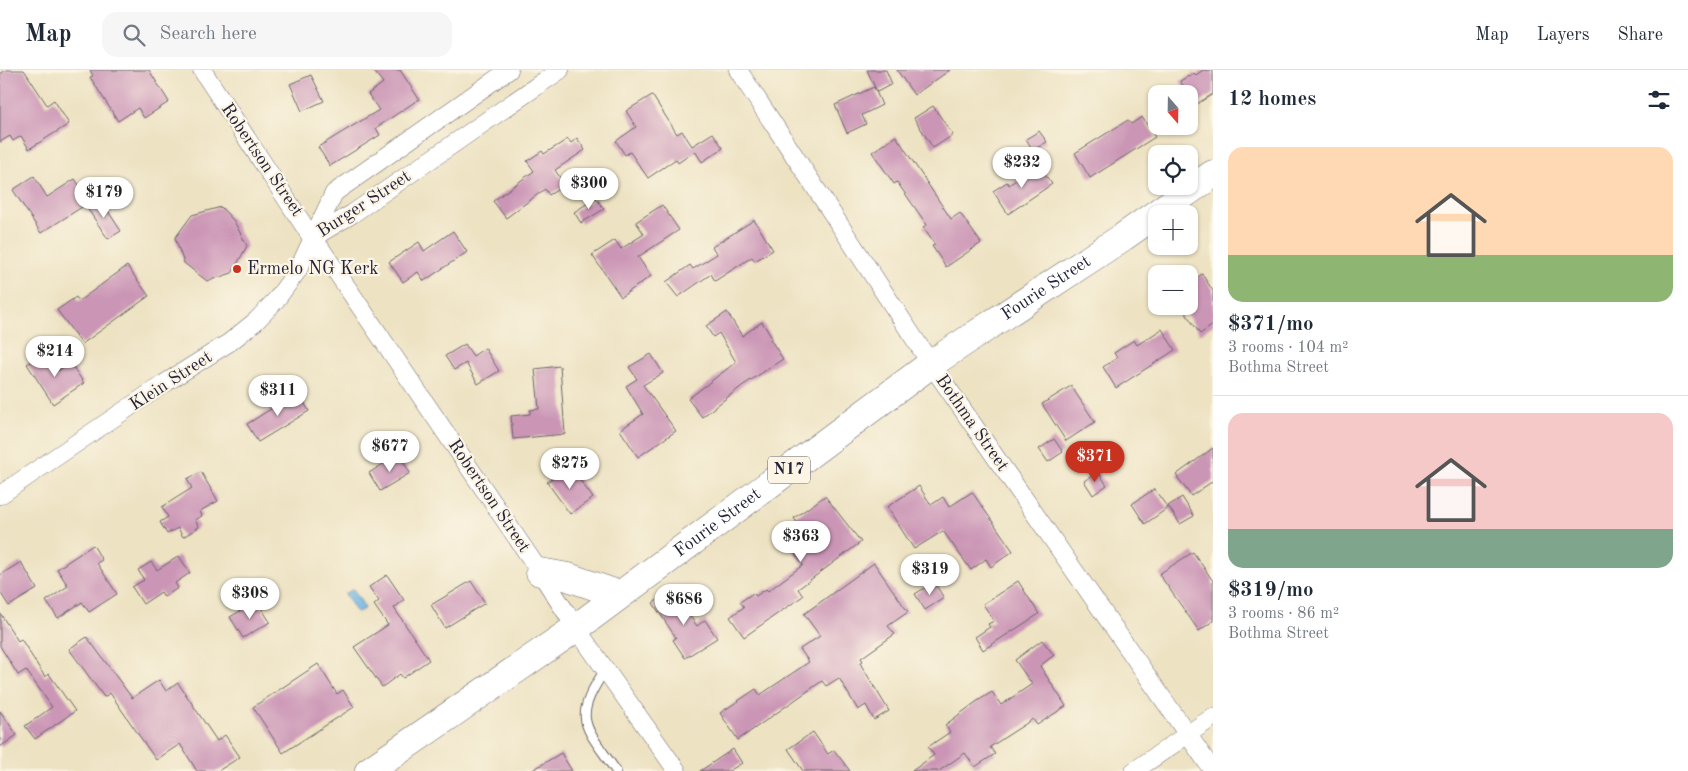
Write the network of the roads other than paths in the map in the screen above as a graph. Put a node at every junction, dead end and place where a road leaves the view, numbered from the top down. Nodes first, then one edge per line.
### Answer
1 (202, 70) edge
2 (509, 70) edge
3 (560, 70) edge
4 (738, 70) edge
5 (1213, 174) edge
6 (312, 238) junction
7 (931, 364) junction
8 (0, 495) edge
9 (540, 572) junction
10 (620, 595) junction
11 (576, 628) junction
12 (605, 670) junction
13 (1213, 717) edge
14 (1188, 734) junction
15 (369, 771) edge
16 (616, 771) edge
17 (677, 771) edge
18 (1134, 771) edge
19 (1213, 771) edge

1 - 6 street, Robertson Street
2 - 6 street, Burger Street
3 - 6 street, Burger Street
4 - 7 street, Bothma Street
5 - 7 highway, Fourie Street / N17
6 - 8 street, Klein Street
6 - 9 street, Robertson Street
7 - 10 highway, Fourie Street / N17
7 - 14 street, Bothma Street
9 - 10 highway
9 - 11 street, Robertson Street
10 - 11 highway, Fourie Street / N17
11 - 12 street, Robertson Street
11 - 15 highway, Fourie Street / N17
12 - 16 lane
12 - 17 street, Robertson Street
13 - 14 street
14 - 18 street
14 - 19 street, Bothma Street

